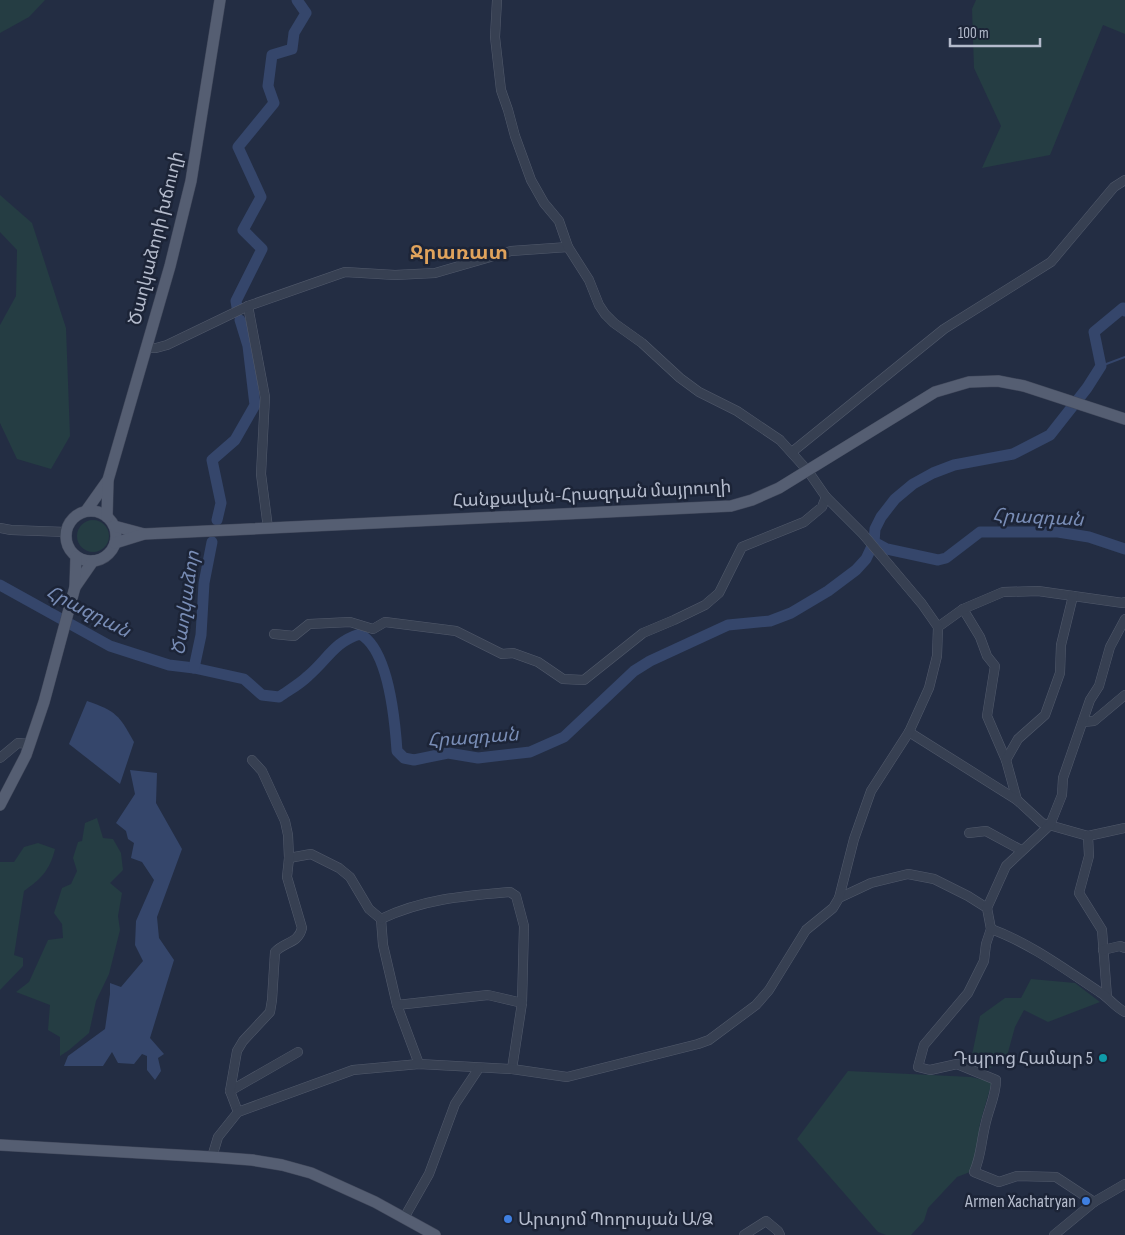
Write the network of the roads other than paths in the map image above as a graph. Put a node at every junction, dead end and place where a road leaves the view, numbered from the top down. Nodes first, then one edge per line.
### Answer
1 (220, 0) edge
2 (496, 0) edge
3 (1125, 180) edge
4 (568, 247) junction
5 (248, 306) junction
6 (146, 348) junction
7 (1125, 419) edge
8 (792, 452) junction
9 (808, 471) junction
10 (108, 480) junction
11 (826, 496) junction
12 (86, 511) junction
13 (111, 521) junction
14 (0, 528) edge
15 (268, 528) junction
16 (66, 532) junction
17 (144, 534) junction
18 (115, 543) junction
19 (76, 557) junction
20 (93, 561) junction
21 (74, 592) junction
22 (1073, 596) junction
23 (1124, 604) edge
24 (963, 609) junction
25 (1125, 619) edge
26 (938, 627) junction
27 (274, 634) dead end
28 (1125, 695) edge
29 (1083, 722) junction
30 (909, 732) junction
31 (30, 744) junction
32 (0, 758) edge
33 (252, 760) dead end
34 (1006, 760) junction
35 (1017, 800) junction
36 (0, 805) edge
37 (1050, 825) junction
38 (1125, 828) edge
39 (969, 833) dead end
40 (1088, 836) junction
41 (1021, 850) junction
42 (288, 858) junction
43 (839, 898) junction
44 (987, 908) junction
45 (381, 919) junction
46 (991, 929) junction
47 (1125, 948) edge
48 (1103, 950) junction
49 (1107, 997) junction
50 (522, 1002) junction
51 (397, 1005) junction
52 (1125, 1012) edge
53 (298, 1052) dead end
54 (419, 1064) junction
55 (480, 1068) junction
56 (512, 1069) junction
57 (230, 1091) junction
58 (238, 1112) junction
59 (0, 1145) edge
60 (212, 1156) junction
61 (1124, 1187) edge
62 (1094, 1202) junction
63 (404, 1218) junction
64 (435, 1235) edge
65 (744, 1235) edge
66 (780, 1235) edge
67 (1054, 1235) edge

1 - 6 main road, Ծաղկաձորի խճուղի
2 - 4 street
3 - 8 street
4 - 5 street
4 - 8 street
5 - 6 street
5 - 15 street
6 - 10 main road, Ծաղկաձորի խճուղի
7 - 9 main road, Հանքավան-Հրազդան մայրուղի
8 - 9 street
9 - 11 street
9 - 15 main road, Հանքավան-Հրազդան մայրուղի
10 - 12 main road, Ծաղկաձորի խճուղի
10 - 13 main road, Ծաղկաձորի խճուղի
11 - 26 street
11 - 27 street
12 - 13 main road
12 - 16 main road
13 - 17 main road, Հանքավան-Հրազդան մայրուղի
13 - 18 main road
14 - 16 street
15 - 17 main road, Հանքավան-Հրազդան մայրուղի
16 - 19 main road
17 - 18 main road, Հանքավան-Հրազդան մայրուղի
18 - 20 main road
19 - 20 main road
19 - 21 main road
20 - 21 main road
21 - 31 main road
22 - 23 street
22 - 24 street
22 - 34 street
24 - 26 street
24 - 34 street
25 - 29 street
26 - 30 street
28 - 29 street
29 - 37 street
30 - 35 street
30 - 43 street
31 - 32 street
31 - 36 main road
33 - 42 street
34 - 35 street
35 - 37 street
37 - 40 street
37 - 41 street
38 - 40 street
39 - 41 street
40 - 48 street
41 - 44 street
42 - 45 street
42 - 57 street
43 - 44 street
43 - 56 street
44 - 46 street
45 - 50 street
45 - 51 street
46 - 49 street
46 - 62 street
47 - 48 street
48 - 49 street
49 - 52 street
50 - 51 street
50 - 56 street
51 - 54 street
53 - 57 street
54 - 55 street
54 - 58 street
55 - 56 street
55 - 63 street
57 - 58 street
58 - 60 street
59 - 60 main road
60 - 63 main road
61 - 62 street
62 - 67 street
63 - 64 main road
65 - 66 street

